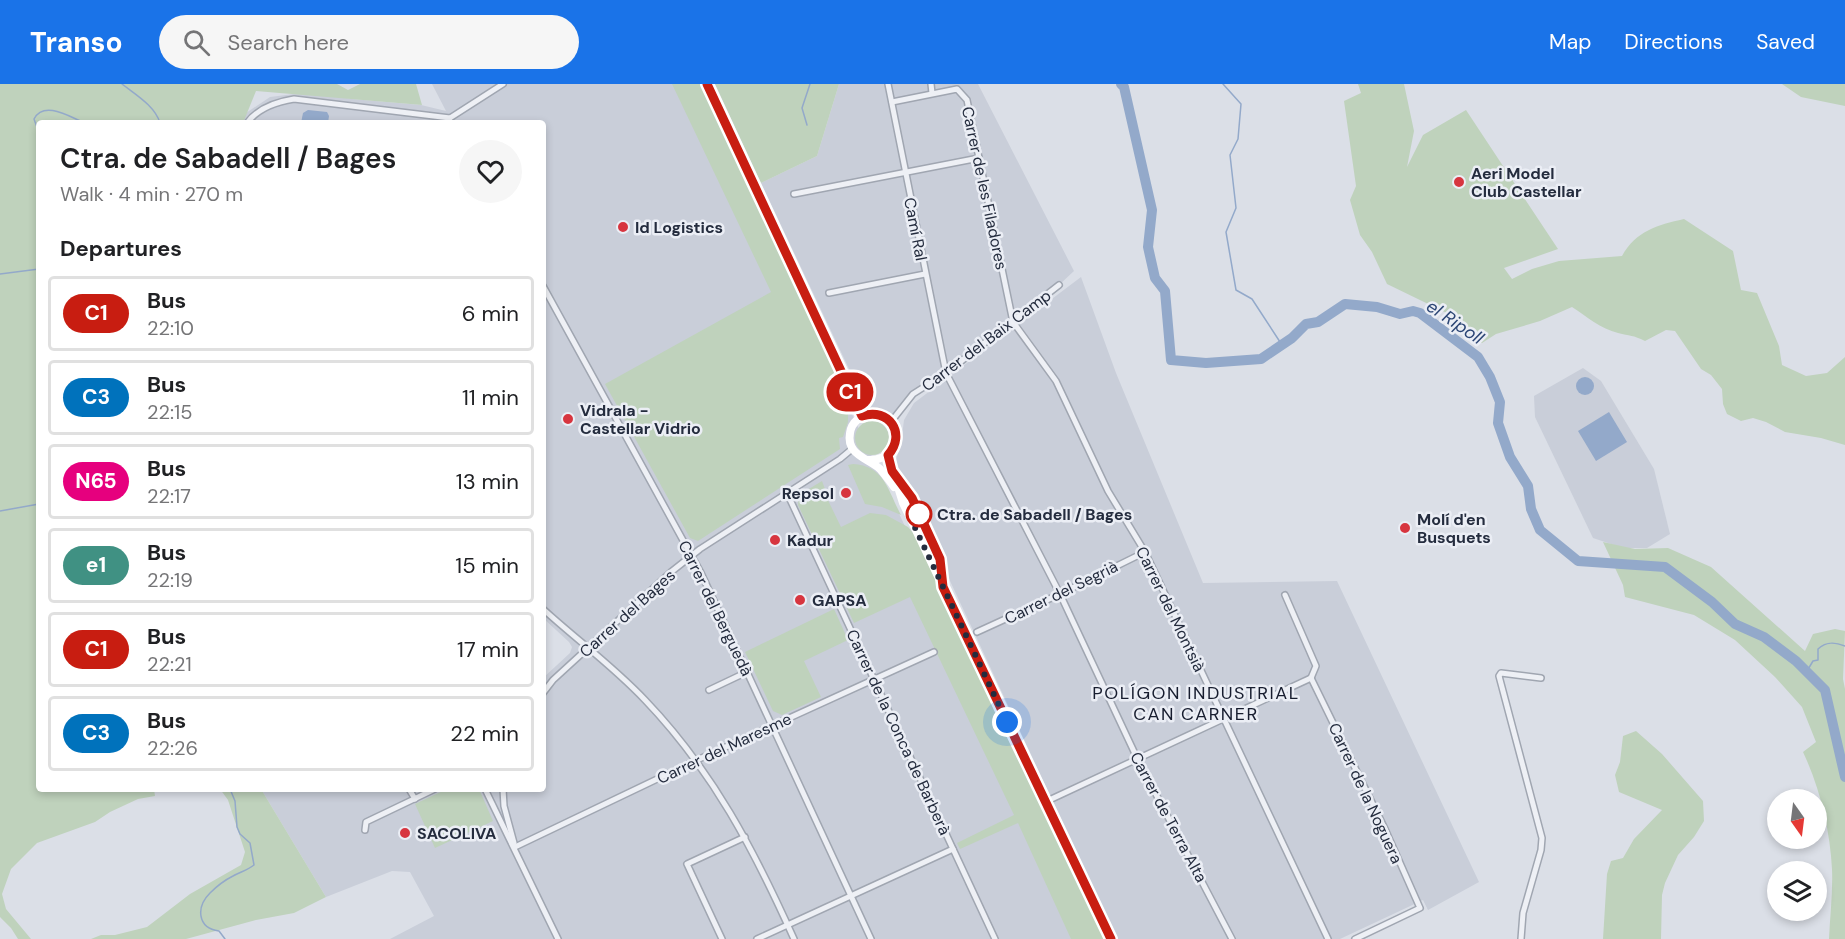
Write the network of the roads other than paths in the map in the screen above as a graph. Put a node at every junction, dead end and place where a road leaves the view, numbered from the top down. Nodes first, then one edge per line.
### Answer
1 (502, 84) edge
2 (706, 84) edge
3 (888, 84) edge
4 (931, 84) edge
5 (932, 93) junction
6 (892, 102) junction
7 (249, 120) edge
8 (452, 120) edge
9 (979, 158) junction
10 (905, 171) junction
11 (794, 194) dead end
12 (925, 274) junction
13 (1059, 285) dead end
14 (546, 291) edge
15 (829, 293) dead end
16 (1012, 322) junction
17 (946, 373) junction
18 (862, 416) junction
19 (888, 420) junction
20 (852, 449) junction
21 (888, 455) junction
22 (868, 460) junction
23 (787, 493) junction
24 (898, 493) junction
25 (1145, 552) junction
26 (692, 556) junction
27 (1060, 594) junction
28 (1286, 595) dead end
29 (546, 612) edge
30 (977, 632) dead end
31 (588, 648) junction
32 (934, 652) dead end
33 (747, 672) junction
34 (1311, 678) junction
35 (1541, 678) dead end
36 (553, 680) junction
37 (874, 680) junction
38 (546, 685) edge
39 (546, 689) edge
40 (708, 690) dead end
41 (1225, 718) junction
42 (772, 726) junction
43 (1137, 758) junction
44 (697, 760) junction
45 (410, 792) edge
46 (429, 792) edge
47 (486, 792) edge
48 (503, 792) edge
49 (414, 799) junction
50 (1045, 802) junction
51 (365, 830) dead end
52 (745, 837) junction
53 (515, 847) junction
54 (953, 849) junction
55 (851, 896) junction
56 (788, 925) junction
57 (558, 939) edge
58 (722, 939) edge
59 (757, 939) edge
60 (794, 939) edge
61 (871, 939) edge
62 (995, 939) edge
63 (1111, 939) edge
64 (1232, 939) edge
65 (1328, 939) edge
66 (1355, 939) edge
67 (1521, 939) edge

1 - 8 street
2 - 18 street
3 - 6 street, Camí Ral
4 - 5 street
5 - 6 street, Carrer de les Filadores
5 - 9 street, Carrer de les Filadores
6 - 10 street, Camí Ral
7 - 8 street
9 - 10 street
9 - 16 street, Carrer de les Filadores
10 - 11 street
10 - 12 street, Camí Ral
12 - 15 street
12 - 17 street, Camí Ral
13 - 16 street, Carrer del Baix Camp
14 - 26 street, Carrer del Berguedà
16 - 17 street, Carrer del Baix Camp
16 - 25 street, Carrer del Montsià
17 - 19 street, Carrer del Baix Camp
17 - 27 street, Carrer de Terra Alta
18 - 19 street
18 - 20 street
19 - 21 street
20 - 22 street
20 - 23 street, Carrer del Bages
21 - 22 street
21 - 24 street
22 - 24 street
23 - 26 street, Carrer del Bages
23 - 37 street, Carrer de la Conca de Barberà
24 - 50 street
25 - 27 street, Carrer del Segrià
25 - 41 street, Carrer del Montsià
26 - 31 street, Carrer del Bages
26 - 33 street, Carrer del Berguedà
27 - 30 street, Carrer del Segrià
27 - 43 street, Carrer de Terra Alta
28 - 34 street
29 - 31 street
31 - 36 street, Carrer del Bages
31 - 44 street
32 - 37 street, Carrer del Maresme
33 - 40 street
33 - 42 street, Carrer del Berguedà
34 - 41 street
34 - 66 street, Carrer de la Noguera
35 - 67 street
36 - 38 street, Carrer del Bages
36 - 39 street, Carrer del Bages
37 - 42 street, Carrer del Maresme
37 - 54 street, Carrer de la Conca de Barberà
41 - 43 street
41 - 65 street, Carrer del Montsià
42 - 44 street, Carrer del Maresme
42 - 55 street, Carrer del Berguedà
43 - 50 street
43 - 64 street, Carrer de Terra Alta
44 - 52 street
44 - 53 street, Carrer del Maresme
45 - 49 street
46 - 49 street
47 - 53 street
48 - 53 street
49 - 51 street
50 - 63 street
52 - 56 street
52 - 58 street
53 - 57 street
54 - 55 street
54 - 62 street, Carrer de la Conca de Barberà
55 - 56 street
55 - 61 street, Carrer del Berguedà
56 - 59 street
56 - 60 street

